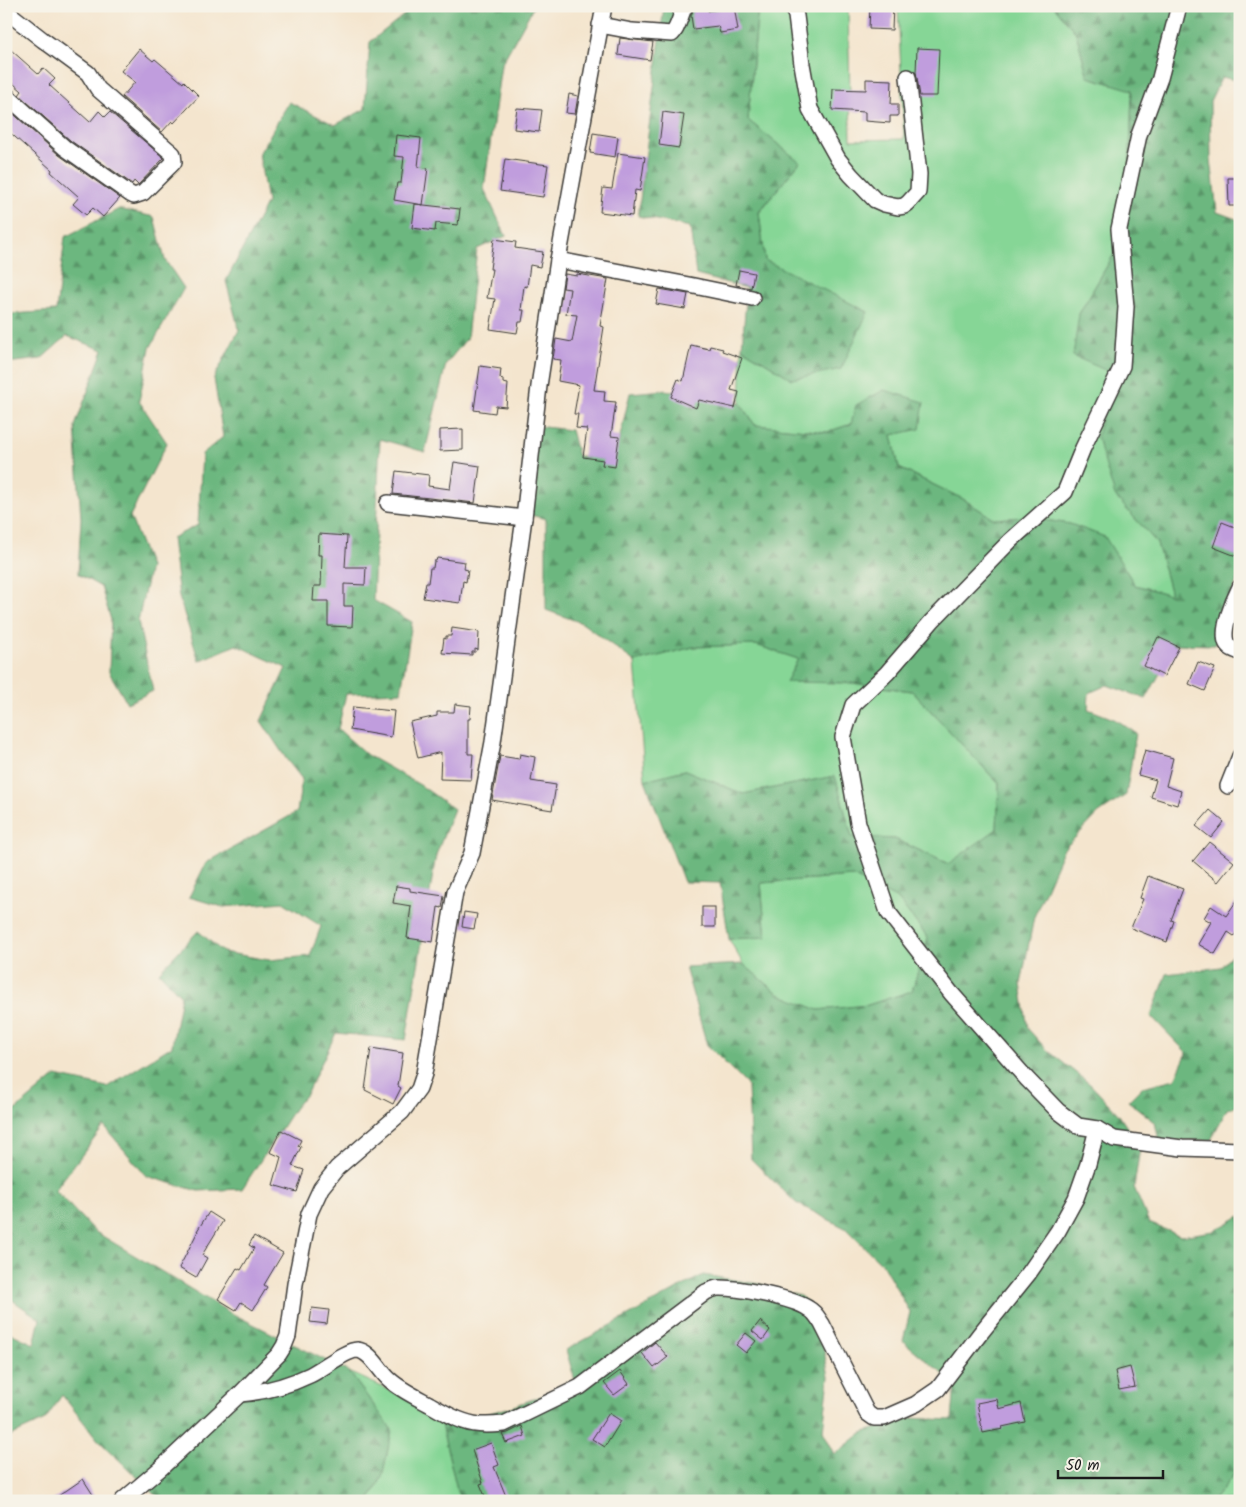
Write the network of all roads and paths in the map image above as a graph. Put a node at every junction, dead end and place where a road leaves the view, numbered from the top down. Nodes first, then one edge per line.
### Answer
1 (604, 6) edge
2 (685, 6) edge
3 (792, 6) edge
4 (1179, 6) edge
5 (6, 11) edge
6 (600, 25) junction
7 (908, 77) dead end
8 (6, 95) edge
9 (558, 260) junction
10 (752, 298) dead end
11 (388, 503) dead end
12 (524, 518) junction
13 (1240, 587) edge
14 (1240, 652) edge
15 (1240, 756) edge
16 (1228, 786) dead end
17 (1097, 1129) junction
18 (1240, 1150) edge
19 (240, 1394) junction
20 (122, 1501) edge

1 - 6 street
2 - 6 street
3 - 7 street
4 - 17 street
5 - 8 street
6 - 9 street
9 - 10 street
9 - 12 street
11 - 12 street
12 - 19 street
13 - 14 street
15 - 16 street
17 - 18 street
17 - 19 street
19 - 20 street

